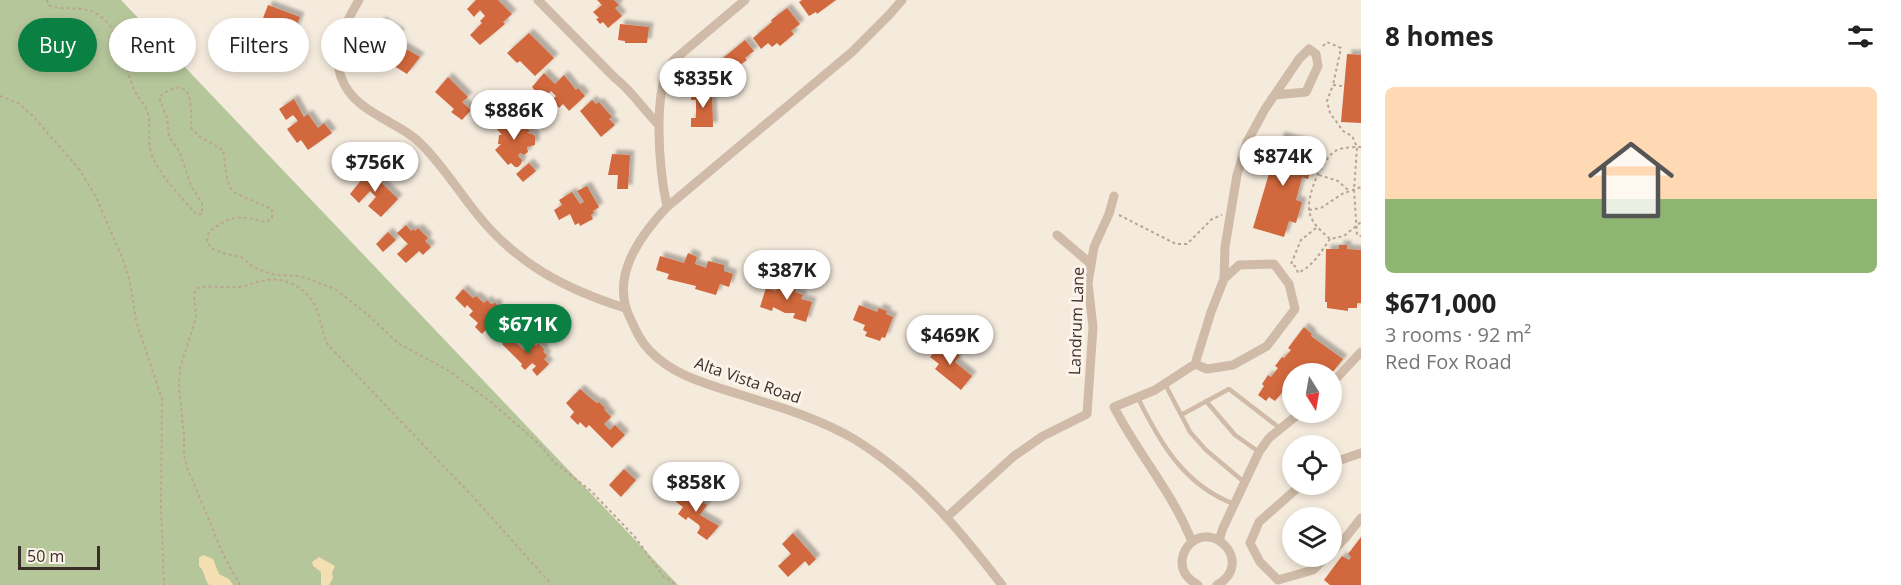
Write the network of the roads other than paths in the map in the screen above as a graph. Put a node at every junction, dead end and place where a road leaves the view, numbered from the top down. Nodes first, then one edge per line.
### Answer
1 (359, 0) edge
2 (538, 0) edge
3 (745, 0) edge
4 (902, 0) edge
5 (1275, 95) junction
6 (658, 124) junction
7 (1114, 196) dead end
8 (667, 207) junction
9 (1057, 235) dead end
10 (1091, 264) junction
11 (1224, 279) junction
12 (625, 308) junction
13 (1361, 352) edge
14 (1195, 364) junction
15 (1342, 373) edge
16 (1165, 384) junction
17 (1137, 398) junction
18 (1206, 401) junction
19 (1181, 415) junction
20 (1288, 423) edge
21 (1281, 429) junction
22 (1259, 452) junction
23 (1361, 453) edge
24 (1342, 460) edge
25 (1244, 482) junction
26 (1290, 495) edge
27 (1234, 504) junction
28 (947, 517) junction
29 (1361, 519) edge
30 (1219, 540) junction
31 (1192, 542) junction
32 (1342, 542) edge
33 (1316, 567) edge
34 (1278, 582) edge
35 (1221, 584) edge
36 (1002, 585) edge
37 (1196, 585) edge

1 - 12 street
2 - 6 street
3 - 6 street
4 - 8 street, Alta Vista Road
5 - 5 street
5 - 11 street
6 - 8 street
7 - 10 street, Landrum Lane
8 - 12 street, Alta Vista Road
9 - 10 street
10 - 28 street, Landrum Lane
11 - 14 street
11 - 14 street
12 - 28 street, Alta Vista Road
13 - 15 street
14 - 16 street
16 - 17 street
16 - 19 lane
17 - 27 lane
17 - 31 street
18 - 19 lane
18 - 21 lane
18 - 22 lane
19 - 25 lane
20 - 21 street
21 - 22 street
22 - 25 street
23 - 24 street
25 - 27 street
26 - 34 street
27 - 30 street
28 - 36 street, Alta Vista Road
29 - 32 street
30 - 31 street
30 - 35 street
31 - 37 street
33 - 34 street

